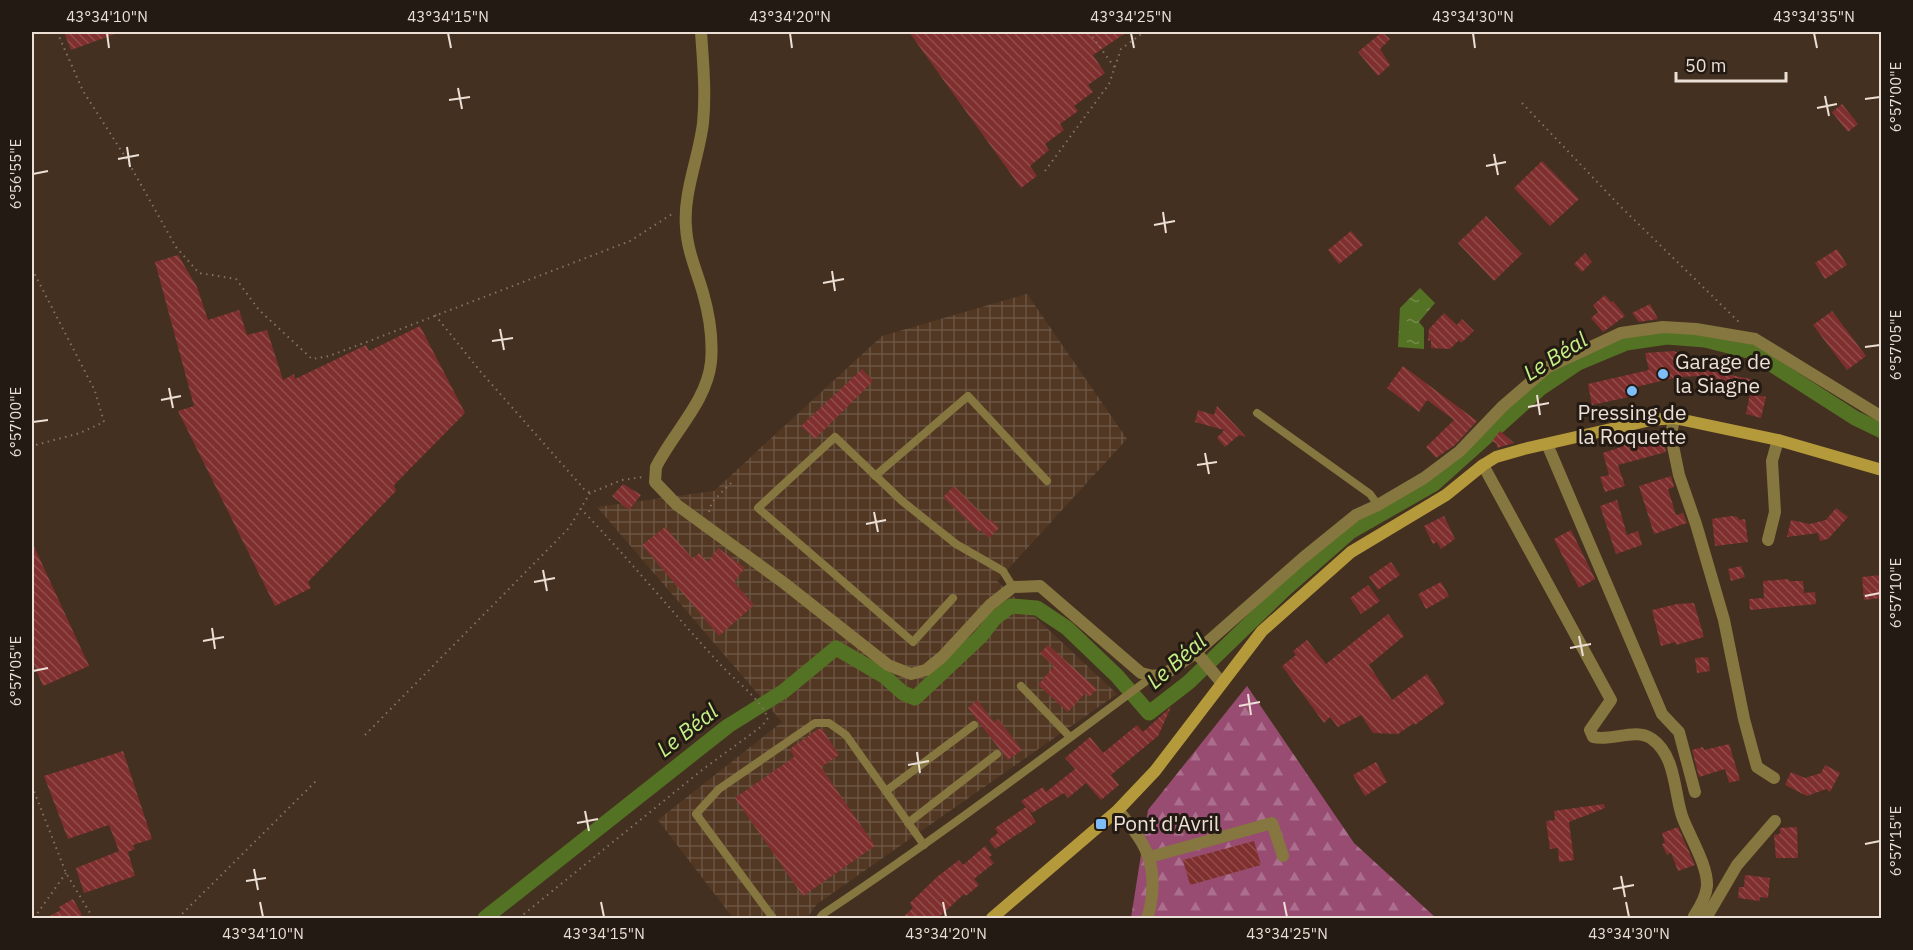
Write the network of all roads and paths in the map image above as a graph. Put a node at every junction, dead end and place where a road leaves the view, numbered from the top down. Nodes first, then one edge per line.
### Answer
1 (57, 32) edge
2 (700, 32) edge
3 (1089, 32) edge
4 (1144, 32) edge
5 (1114, 68) junction
6 (1522, 103) dead end
7 (1045, 171) dead end
8 (686, 206) junction
9 (32, 269) edge
10 (435, 315) junction
11 (1755, 339) junction
12 (1257, 413) dead end
13 (1881, 417) edge
14 (1674, 418) junction
15 (1778, 440) junction
16 (1547, 444) junction
17 (32, 446) edge
18 (1483, 465) junction
19 (1877, 467) edge
20 (654, 476) junction
21 (875, 476) junction
22 (1047, 482) dead end
23 (731, 483) dead end
24 (590, 494) junction
25 (1378, 505) junction
26 (581, 509) junction
27 (705, 524) junction
28 (1768, 540) dead end
29 (1013, 587) junction
30 (954, 598) dead end
31 (1197, 656) junction
32 (1153, 676) junction
33 (1222, 683) junction
34 (1021, 686) dead end
35 (974, 725) dead end
36 (365, 735) dead end
37 (1070, 736) junction
38 (997, 754) dead end
39 (1774, 778) dead end
40 (317, 780) dead end
41 (32, 786) edge
42 (886, 791) junction
43 (1695, 792) dead end
44 (1118, 810) junction
45 (1775, 821) dead end
46 (909, 823) junction
47 (924, 845) junction
48 (1283, 856) dead end
49 (1150, 857) junction
50 (66, 873) junction
51 (1700, 917) edge
52 (34, 918) edge
53 (93, 918) edge
54 (178, 918) edge
55 (519, 918) edge
56 (773, 918) edge
57 (820, 918) edge
58 (992, 918) edge
59 (1147, 918) edge

1 - 10 path
2 - 8 street
3 - 5 path
4 - 5 path
5 - 7 path
6 - 11 path
8 - 10 path
8 - 20 street
9 - 17 path
10 - 24 path
11 - 13 street
11 - 25 street
12 - 25 lane
14 - 15 main road
14 - 16 main road
14 - 39 street
15 - 19 main road
15 - 28 street
16 - 18 main road
16 - 43 street
18 - 33 main road
18 - 51 street
20 - 24 path
20 - 27 street
21 - 22 lane
21 - 29 lane
21 - 30 lane
23 - 27 path
24 - 26 path
25 - 31 street
26 - 36 path
26 - 55 path
27 - 29 street
29 - 32 street
31 - 32 street
31 - 33 street
32 - 37 lane
33 - 44 main road
34 - 37 lane
35 - 42 lane
37 - 47 lane
38 - 46 lane
40 - 54 path
41 - 50 path
42 - 46 lane
42 - 56 lane
44 - 49 street
44 - 58 main road
45 - 51 street
46 - 47 lane
47 - 57 lane
48 - 49 street
49 - 59 street
50 - 52 path
50 - 53 path

